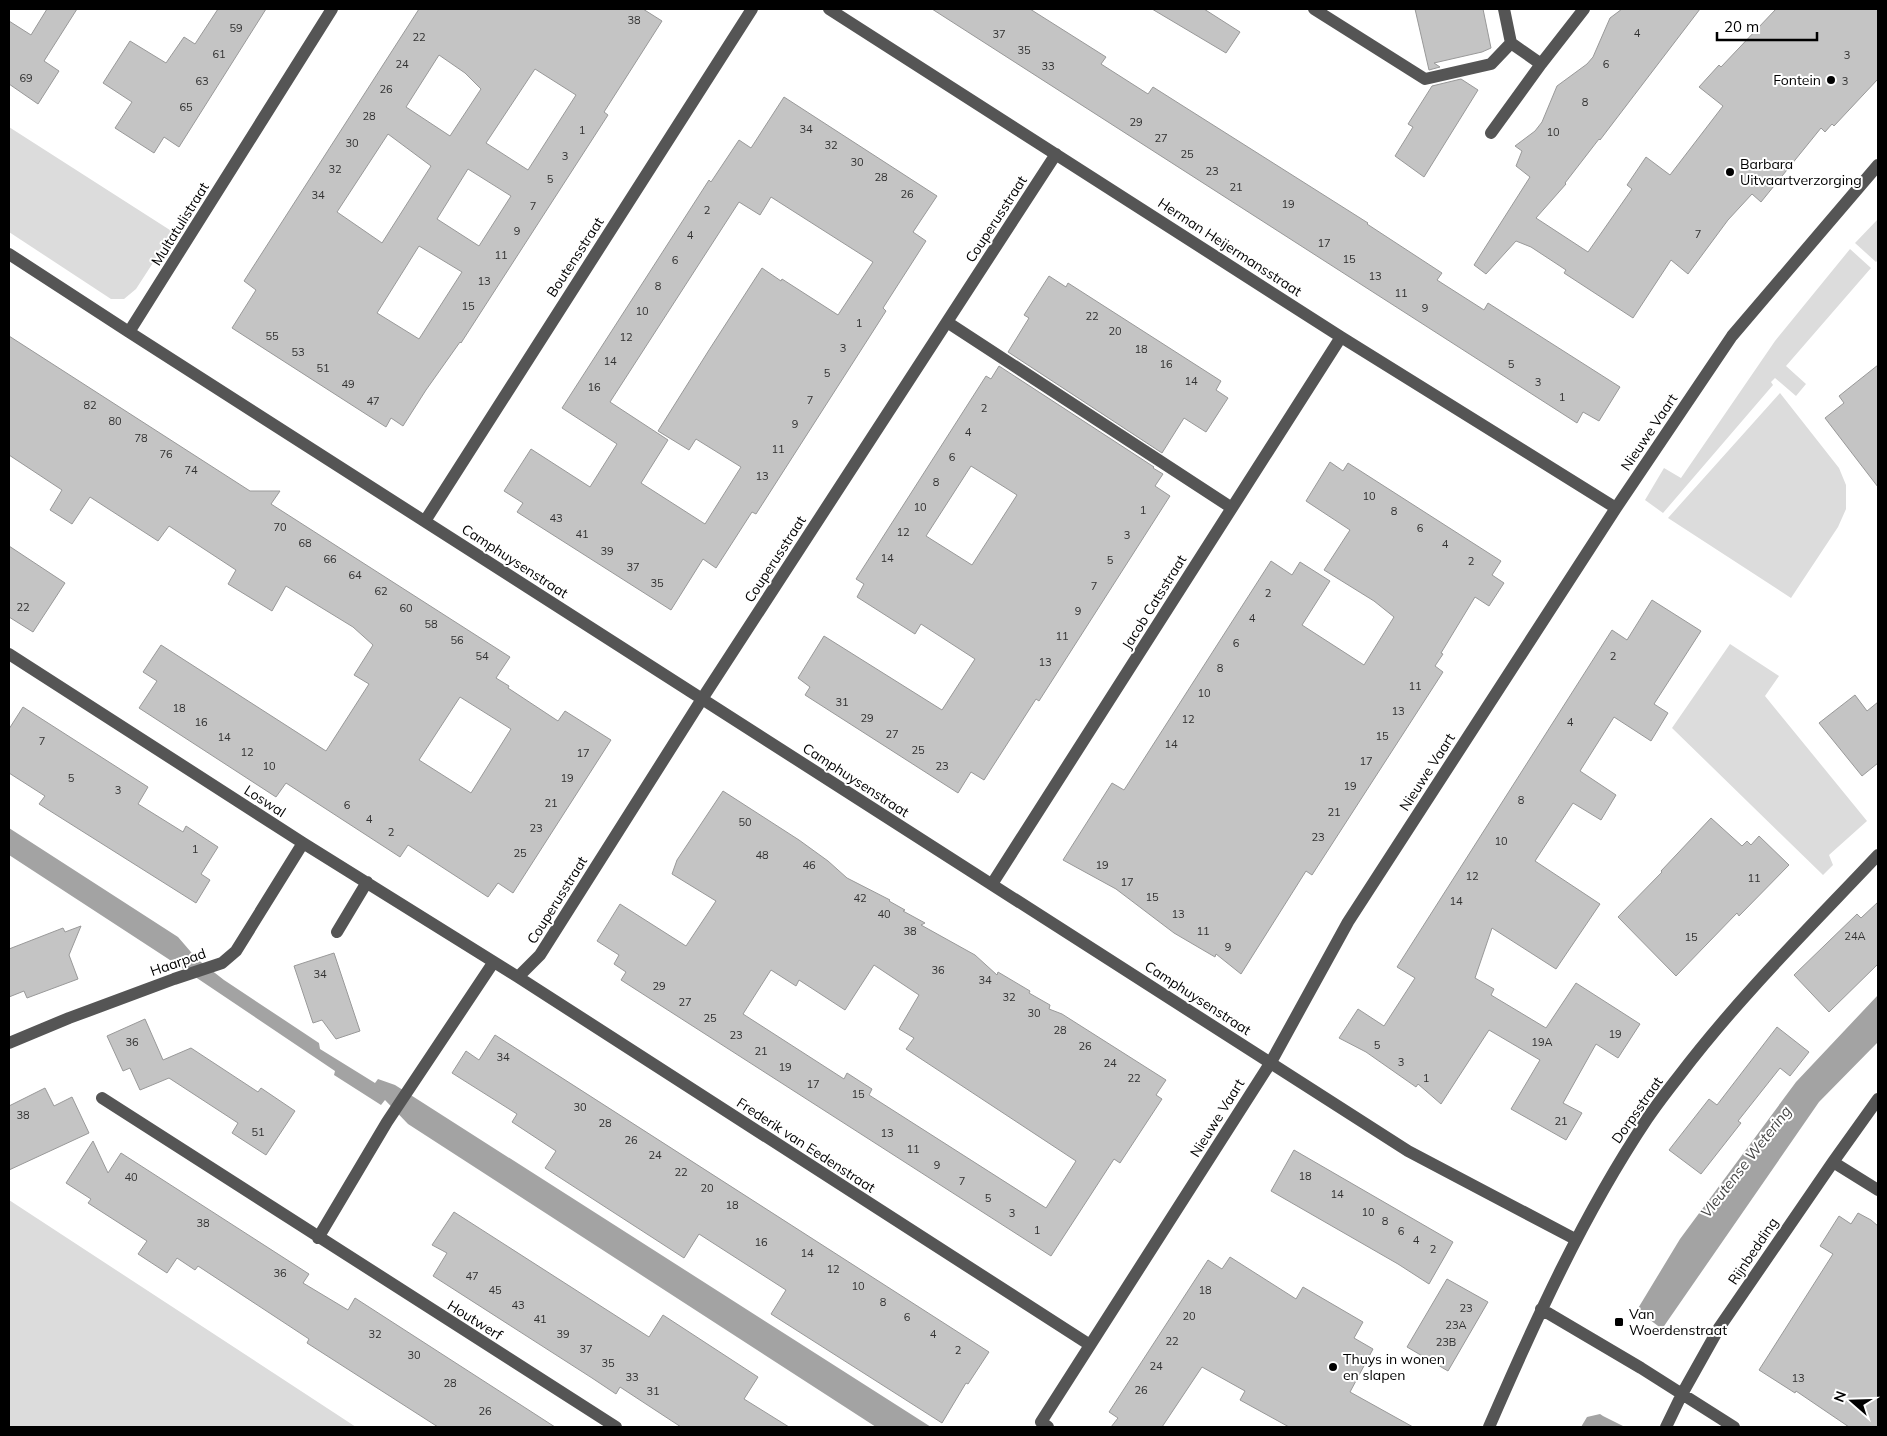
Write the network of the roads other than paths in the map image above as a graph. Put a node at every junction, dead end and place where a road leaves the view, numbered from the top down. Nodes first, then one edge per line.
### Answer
1 (332, 9) edge
2 (752, 9) edge
3 (829, 9) edge
4 (1314, 9) edge
5 (1504, 9) edge
6 (1584, 9) edge
7 (1511, 44) junction
8 (1541, 64) junction
9 (1491, 133) dead end
10 (1056, 154) junction
11 (1878, 165) edge
12 (9, 254) edge
13 (947, 322) junction
14 (129, 332) junction
15 (1341, 336) junction
16 (1232, 508) junction
17 (1616, 508) junction
18 (425, 521) junction
19 (9, 654) edge
20 (702, 699) junction
21 (303, 844) junction
22 (1878, 855) edge
23 (367, 882) junction
24 (992, 884) junction
25 (337, 932) dead end
26 (493, 963) junction
27 (506, 971) joint
28 (518, 977) junction
29 (9, 1043) edge
30 (1271, 1062) junction
31 (102, 1098) dead end
32 (1878, 1099) edge
33 (1832, 1162) junction
34 (1878, 1190) edge
35 (318, 1238) junction
36 (1575, 1239) junction
37 (1541, 1309) junction
38 (1090, 1345) junction
39 (1682, 1394) junction
40 (1045, 1425) edge
41 (616, 1427) edge
42 (1489, 1427) edge
43 (1666, 1427) edge
44 (1734, 1427) edge

1 - 14 street, Multatulistraat
2 - 18 street, Boutensstraat
3 - 10 street, Herman Heijermansstraat
4 - 7 street
5 - 7 street
6 - 8 street
7 - 8 street
8 - 9 street
10 - 13 street, Couperusstraat
10 - 15 street, Herman Heijermansstraat
11 - 17 street, Nieuwe Vaart
12 - 14 street
13 - 16 street
13 - 20 street, Couperusstraat
14 - 18 street, Camphuysenstraat
15 - 16 street, Jacob Catsstraat
15 - 17 street, Herman Heijermansstraat
16 - 24 street, Jacob Catsstraat
17 - 30 street, Nieuwe Vaart
18 - 20 street, Camphuysenstraat
19 - 21 street, Loswal
20 - 24 street, Camphuysenstraat
20 - 28 street, Couperusstraat
21 - 23 street, Loswal
21 - 29 street, Haarpad
22 - 36 street, Dorpsstraat
23 - 25 street
23 - 26 street, Loswal
24 - 30 street, Camphuysenstraat
26 - 27 street, Loswal
26 - 35 street
27 - 28 street, Frederik van Eedenstraat
28 - 38 street, Frederik van Eedenstraat
30 - 36 street, Camphuysenstraat
30 - 38 street, Nieuwe Vaart
31 - 35 street, Houtwerf
32 - 33 street, Rijnbedding
33 - 34 street
33 - 39 street, Rijnbedding
35 - 41 street, Houtwerf
36 - 37 street, Dorpsstraat
37 - 39 street
37 - 42 street, Dorpsstraat
38 - 40 street, Nieuwe Vaart
39 - 43 street, Rijnbedding
39 - 44 street

